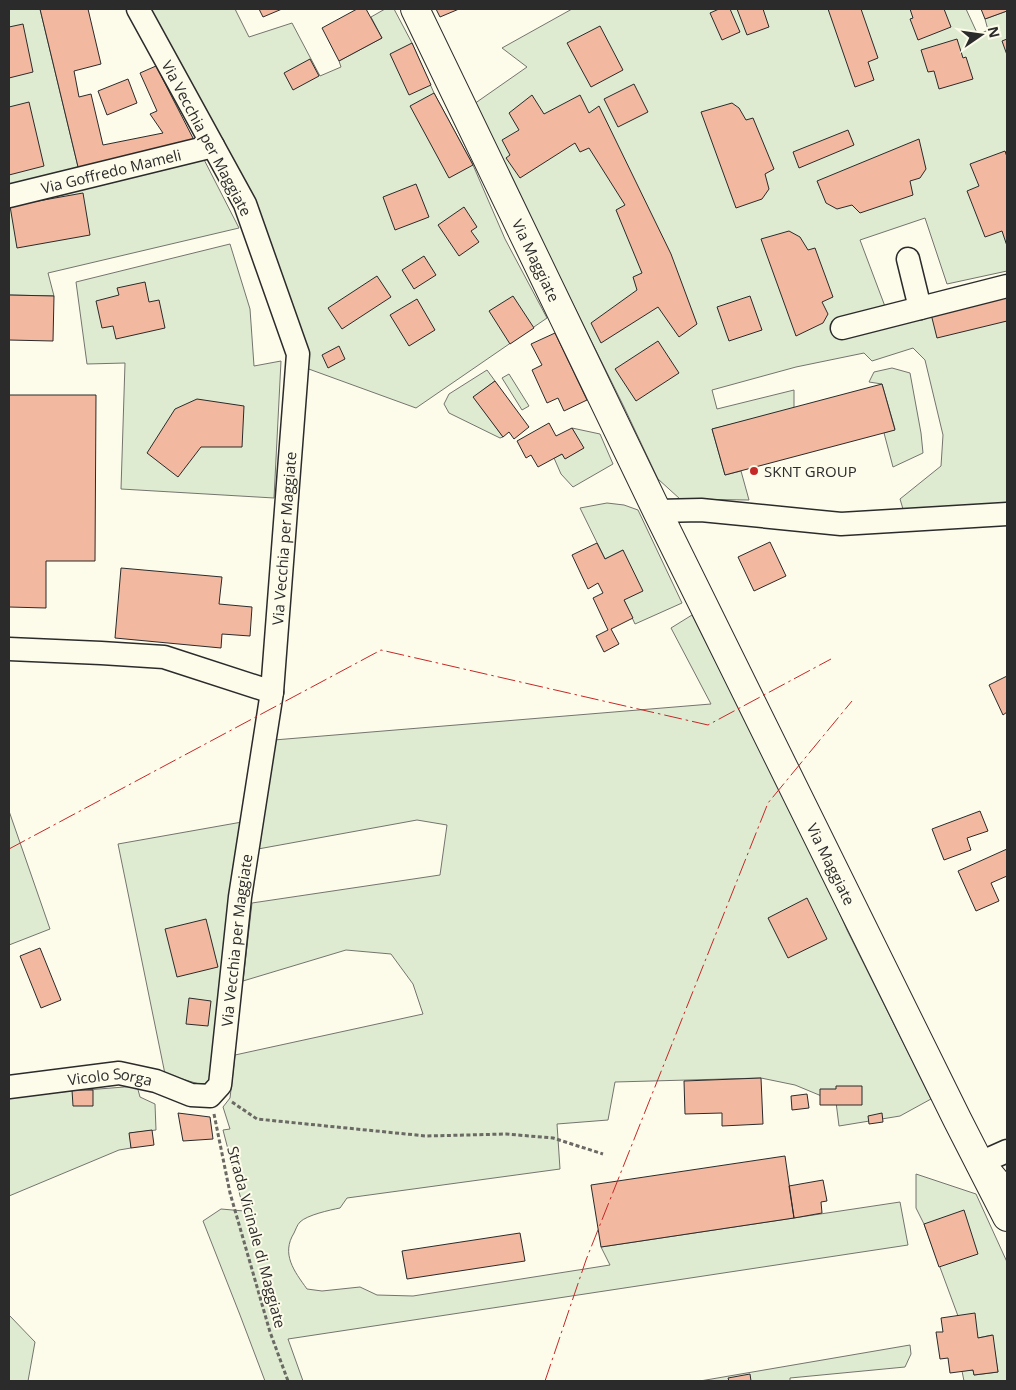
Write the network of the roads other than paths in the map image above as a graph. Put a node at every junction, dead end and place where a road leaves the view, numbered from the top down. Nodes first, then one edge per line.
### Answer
1 (138, 9) edge
2 (415, 9) edge
3 (213, 146) junction
4 (9, 196) edge
5 (908, 260) dead end
6 (1007, 286) edge
7 (920, 308) junction
8 (842, 328) dead end
9 (658, 510) junction
10 (1007, 514) edge
11 (9, 649) edge
12 (272, 692) junction
13 (9, 1087) edge
14 (213, 1094) joint
15 (1007, 1151) edge
16 (980, 1163) junction
17 (1007, 1195) edge
18 (1007, 1217) edge

1 - 3 street, Via Vecchia per Maggiate
2 - 9 main road, Via Maggiate
3 - 4 street, Via Goffredo Mameli
3 - 12 street, Via Vecchia per Maggiate
5 - 7 street
6 - 7 street
7 - 8 street
9 - 10 street
9 - 16 main road, Via Maggiate
11 - 12 street
12 - 14 street, Via Vecchia per Maggiate
13 - 14 street, Vicolo Sorga
15 - 16 street
16 - 17 main road
16 - 18 main road, Via Maggiate

